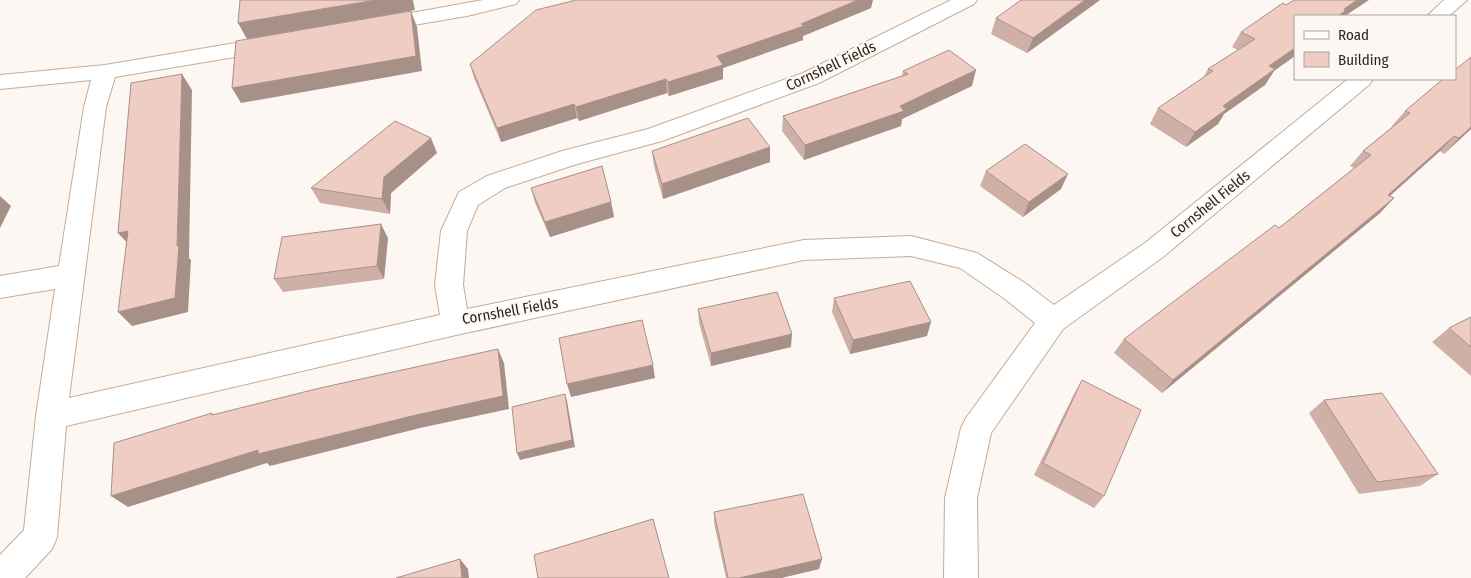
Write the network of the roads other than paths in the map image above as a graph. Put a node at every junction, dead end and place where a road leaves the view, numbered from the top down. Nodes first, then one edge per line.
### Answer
1 (509, 0) edge
2 (968, 0) edge
3 (1457, 0) edge
4 (1438, 15) edge
5 (360, 28) edge
6 (291, 40) edge
7 (105, 72) junction
8 (1361, 80) edge
9 (0, 82) edge
10 (72, 275) junction
11 (0, 287) edge
12 (1053, 321) junction
13 (456, 323) junction
14 (51, 416) junction
15 (2, 578) edge
16 (961, 578) edge

1 - 5 street
2 - 13 street, Cornshell Fields
3 - 4 street
6 - 7 street
7 - 9 street
7 - 10 street
8 - 12 street, Cornshell Fields
10 - 11 street
10 - 14 street
12 - 13 street, Cornshell Fields
12 - 16 street, Cornshell Fields
13 - 14 street
14 - 15 street

